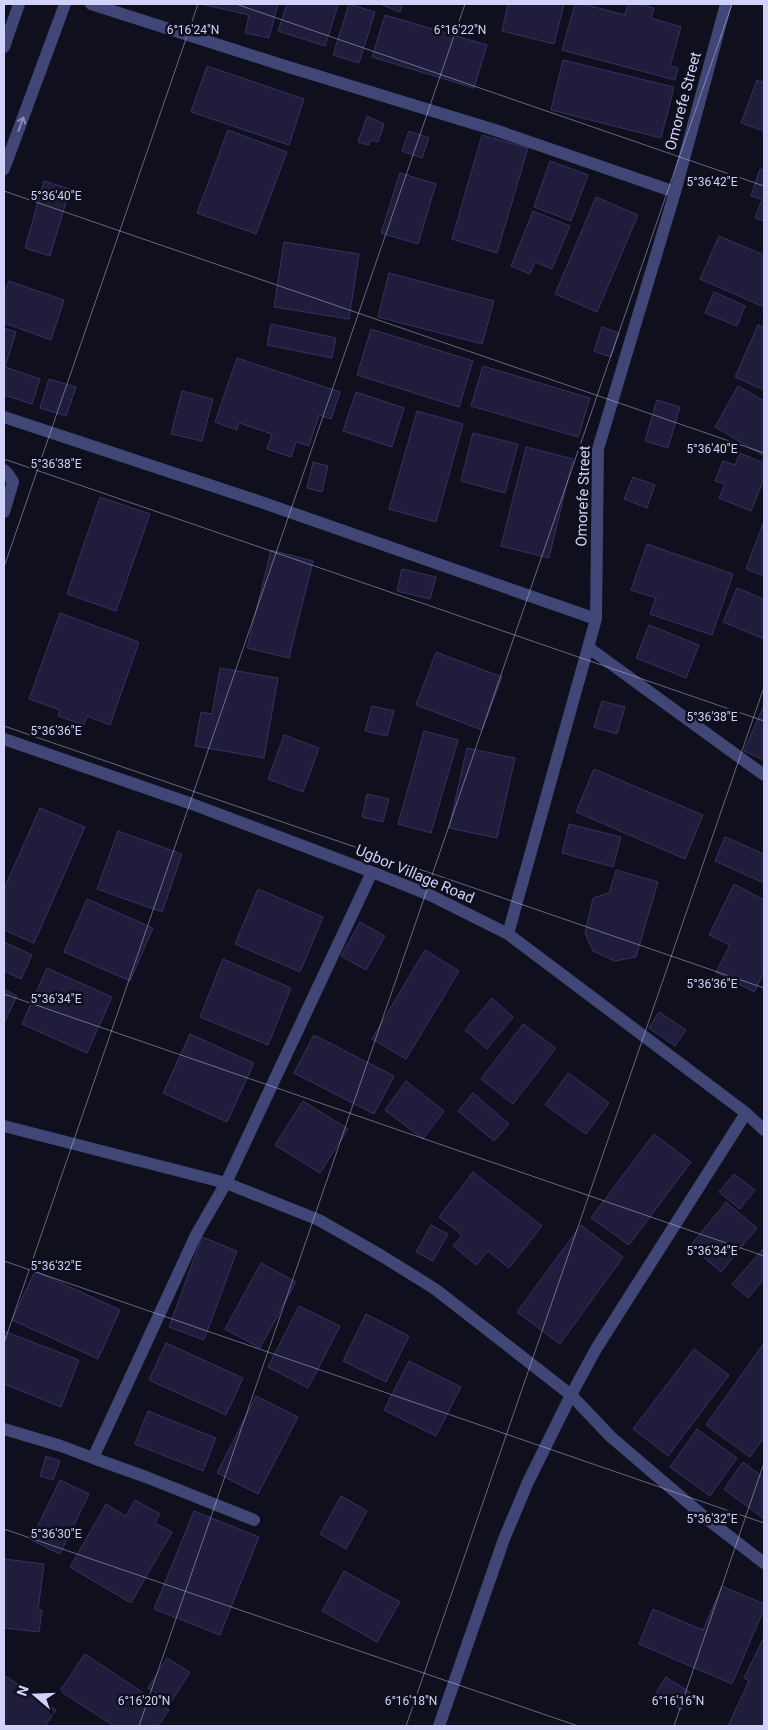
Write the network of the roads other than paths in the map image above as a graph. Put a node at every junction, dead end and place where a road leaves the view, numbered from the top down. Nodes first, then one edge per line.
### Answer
1 (19, 4) edge
2 (65, 4) edge
3 (91, 4) edge
4 (726, 4) edge
5 (4, 47) edge
6 (4, 169) edge
7 (675, 192) junction
8 (4, 417) edge
9 (4, 470) edge
10 (4, 512) edge
11 (596, 619) junction
12 (589, 648) junction
13 (4, 739) edge
14 (764, 775) edge
15 (372, 872) junction
16 (508, 934) junction
17 (746, 1113) junction
18 (4, 1126) edge
19 (764, 1130) edge
20 (226, 1183) junction
21 (571, 1394) junction
22 (4, 1429) edge
23 (93, 1458) junction
24 (254, 1520) dead end
25 (764, 1563) edge
26 (440, 1726) edge

1 - 5 street
6 -> 2 street
3 - 7 street
4 - 7 street, Omorefe Street
7 - 11 street, Omorefe Street
8 - 11 street
9 - 10 street
11 - 12 street, Omorefe Street
12 - 14 street
12 - 16 street, Omorefe Street
13 - 15 street, Ugbor Village Road
15 - 16 street, Ugbor Village Road
15 - 20 street
16 - 17 street, Ugbor Village Road
17 - 19 street, Ugbor Village Road
17 - 21 street
18 - 20 street
20 - 21 street
20 - 23 street
21 - 25 street
21 - 26 street
22 - 23 street
23 - 24 street

